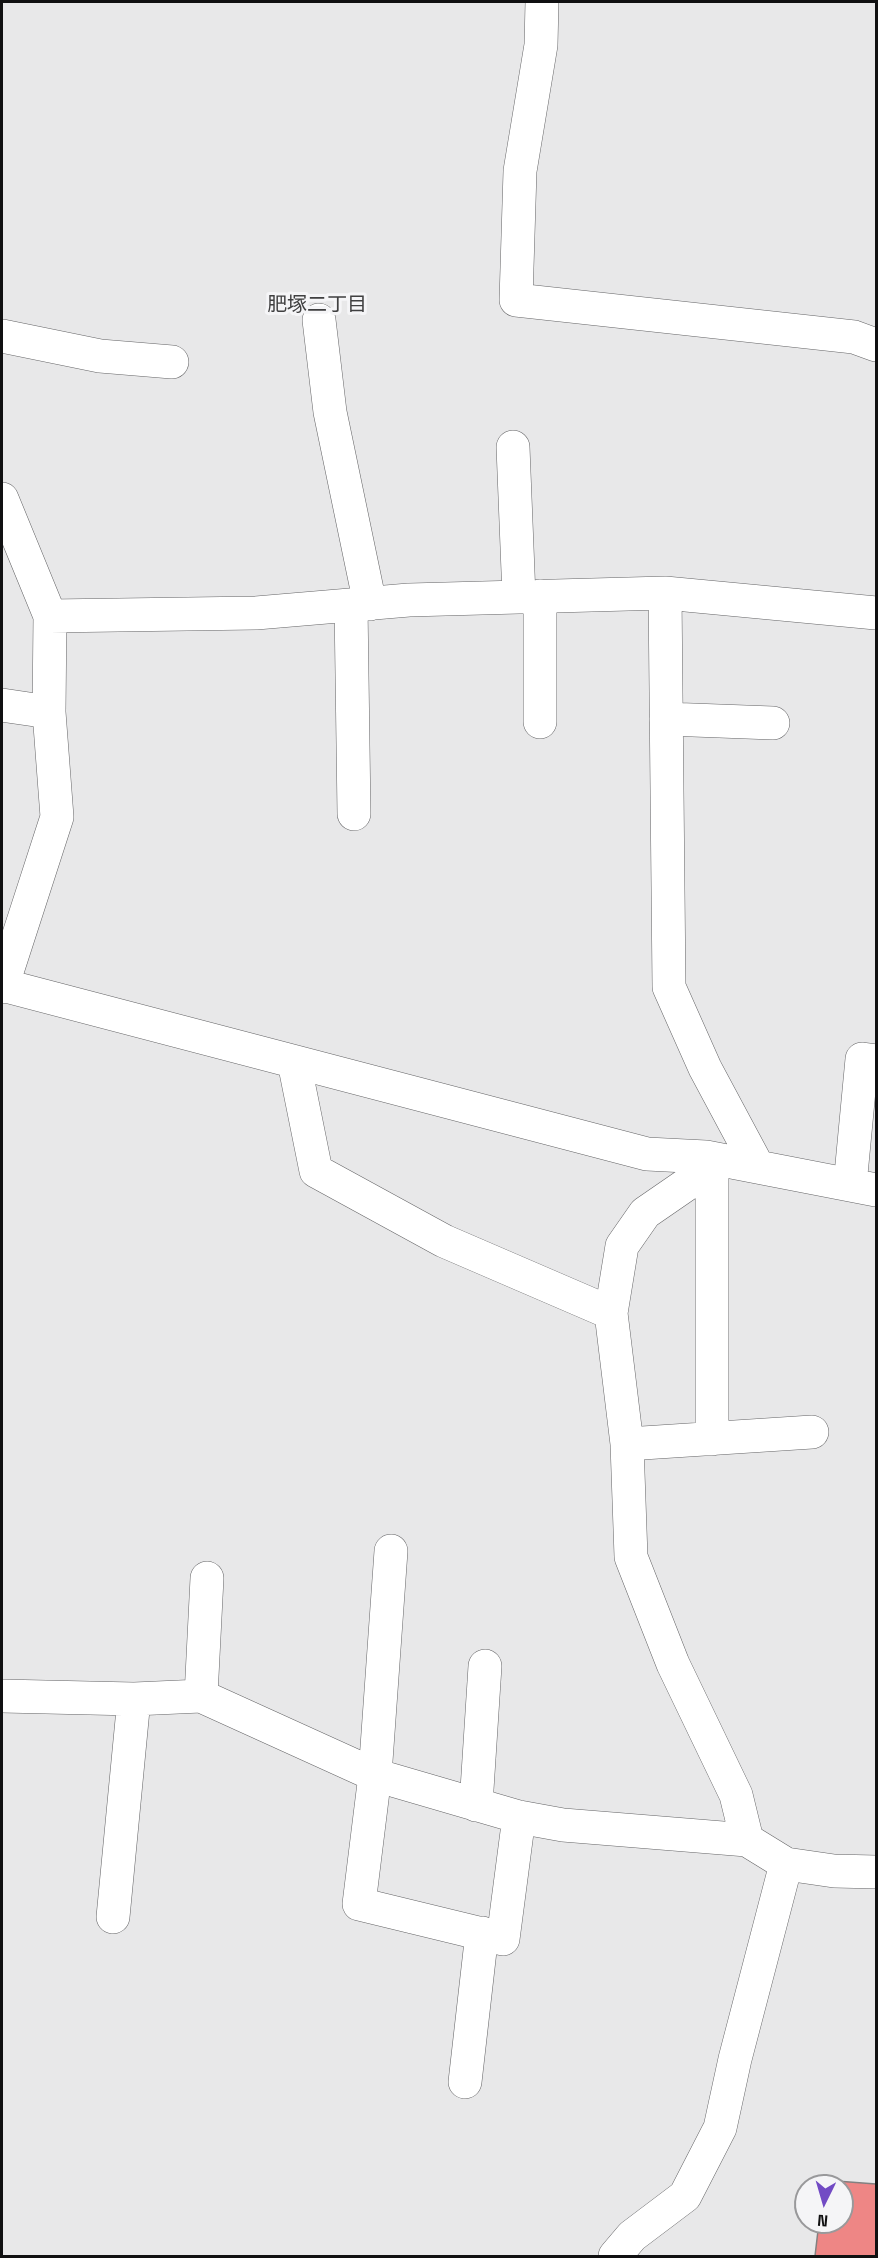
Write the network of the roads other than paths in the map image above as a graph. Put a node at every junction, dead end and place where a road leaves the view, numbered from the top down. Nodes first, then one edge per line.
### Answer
1 (542, 2) edge
2 (319, 320) dead end
3 (2, 336) edge
4 (876, 345) edge
5 (172, 362) dead end
6 (513, 447) dead end
7 (2, 499) edge
8 (665, 593) junction
9 (529, 597) junction
10 (361, 604) junction
11 (876, 614) edge
12 (50, 616) junction
13 (2, 705) edge
14 (49, 712) junction
15 (666, 719) junction
16 (540, 722) dead end
17 (773, 723) dead end
18 (354, 814) dead end
19 (2, 985) edge
20 (876, 1061) edge
21 (294, 1062) junction
22 (706, 1157) junction
23 (758, 1167) junction
24 (863, 1188) edge
25 (611, 1313) junction
26 (812, 1432) dead end
27 (712, 1439) junction
28 (627, 1444) junction
29 (391, 1551) dead end
30 (207, 1578) dead end
31 (485, 1666) dead end
32 (2, 1696) edge
33 (201, 1696) junction
34 (134, 1699) junction
35 (375, 1775) junction
36 (476, 1805) junction
37 (519, 1817) junction
38 (747, 1840) junction
39 (786, 1864) junction
40 (876, 1872) edge
41 (112, 1917) dead end
42 (482, 1933) junction
43 (465, 2082) dead end
44 (615, 2256) edge

1 - 4 street
2 - 10 street
3 - 5 street
6 - 9 street
7 - 12 street
8 - 9 street
8 - 11 street
8 - 15 street
9 - 10 street
9 - 16 street
10 - 12 street
10 - 18 street
12 - 14 street
13 - 14 street
14 - 19 street
15 - 17 street
15 - 23 street
19 - 21 street
20 - 24 street
21 - 22 street
21 - 25 street
22 - 23 street
22 - 25 street
22 - 27 street
23 - 24 street
25 - 28 street
26 - 27 street
27 - 28 street
28 - 38 street
29 - 35 street
30 - 33 street
31 - 36 street
32 - 34 street
33 - 34 street
33 - 35 street
34 - 41 street
35 - 36 street
35 - 42 street
36 - 37 street
37 - 38 street
37 - 42 street
38 - 39 street
39 - 40 street
39 - 44 street
42 - 43 street

